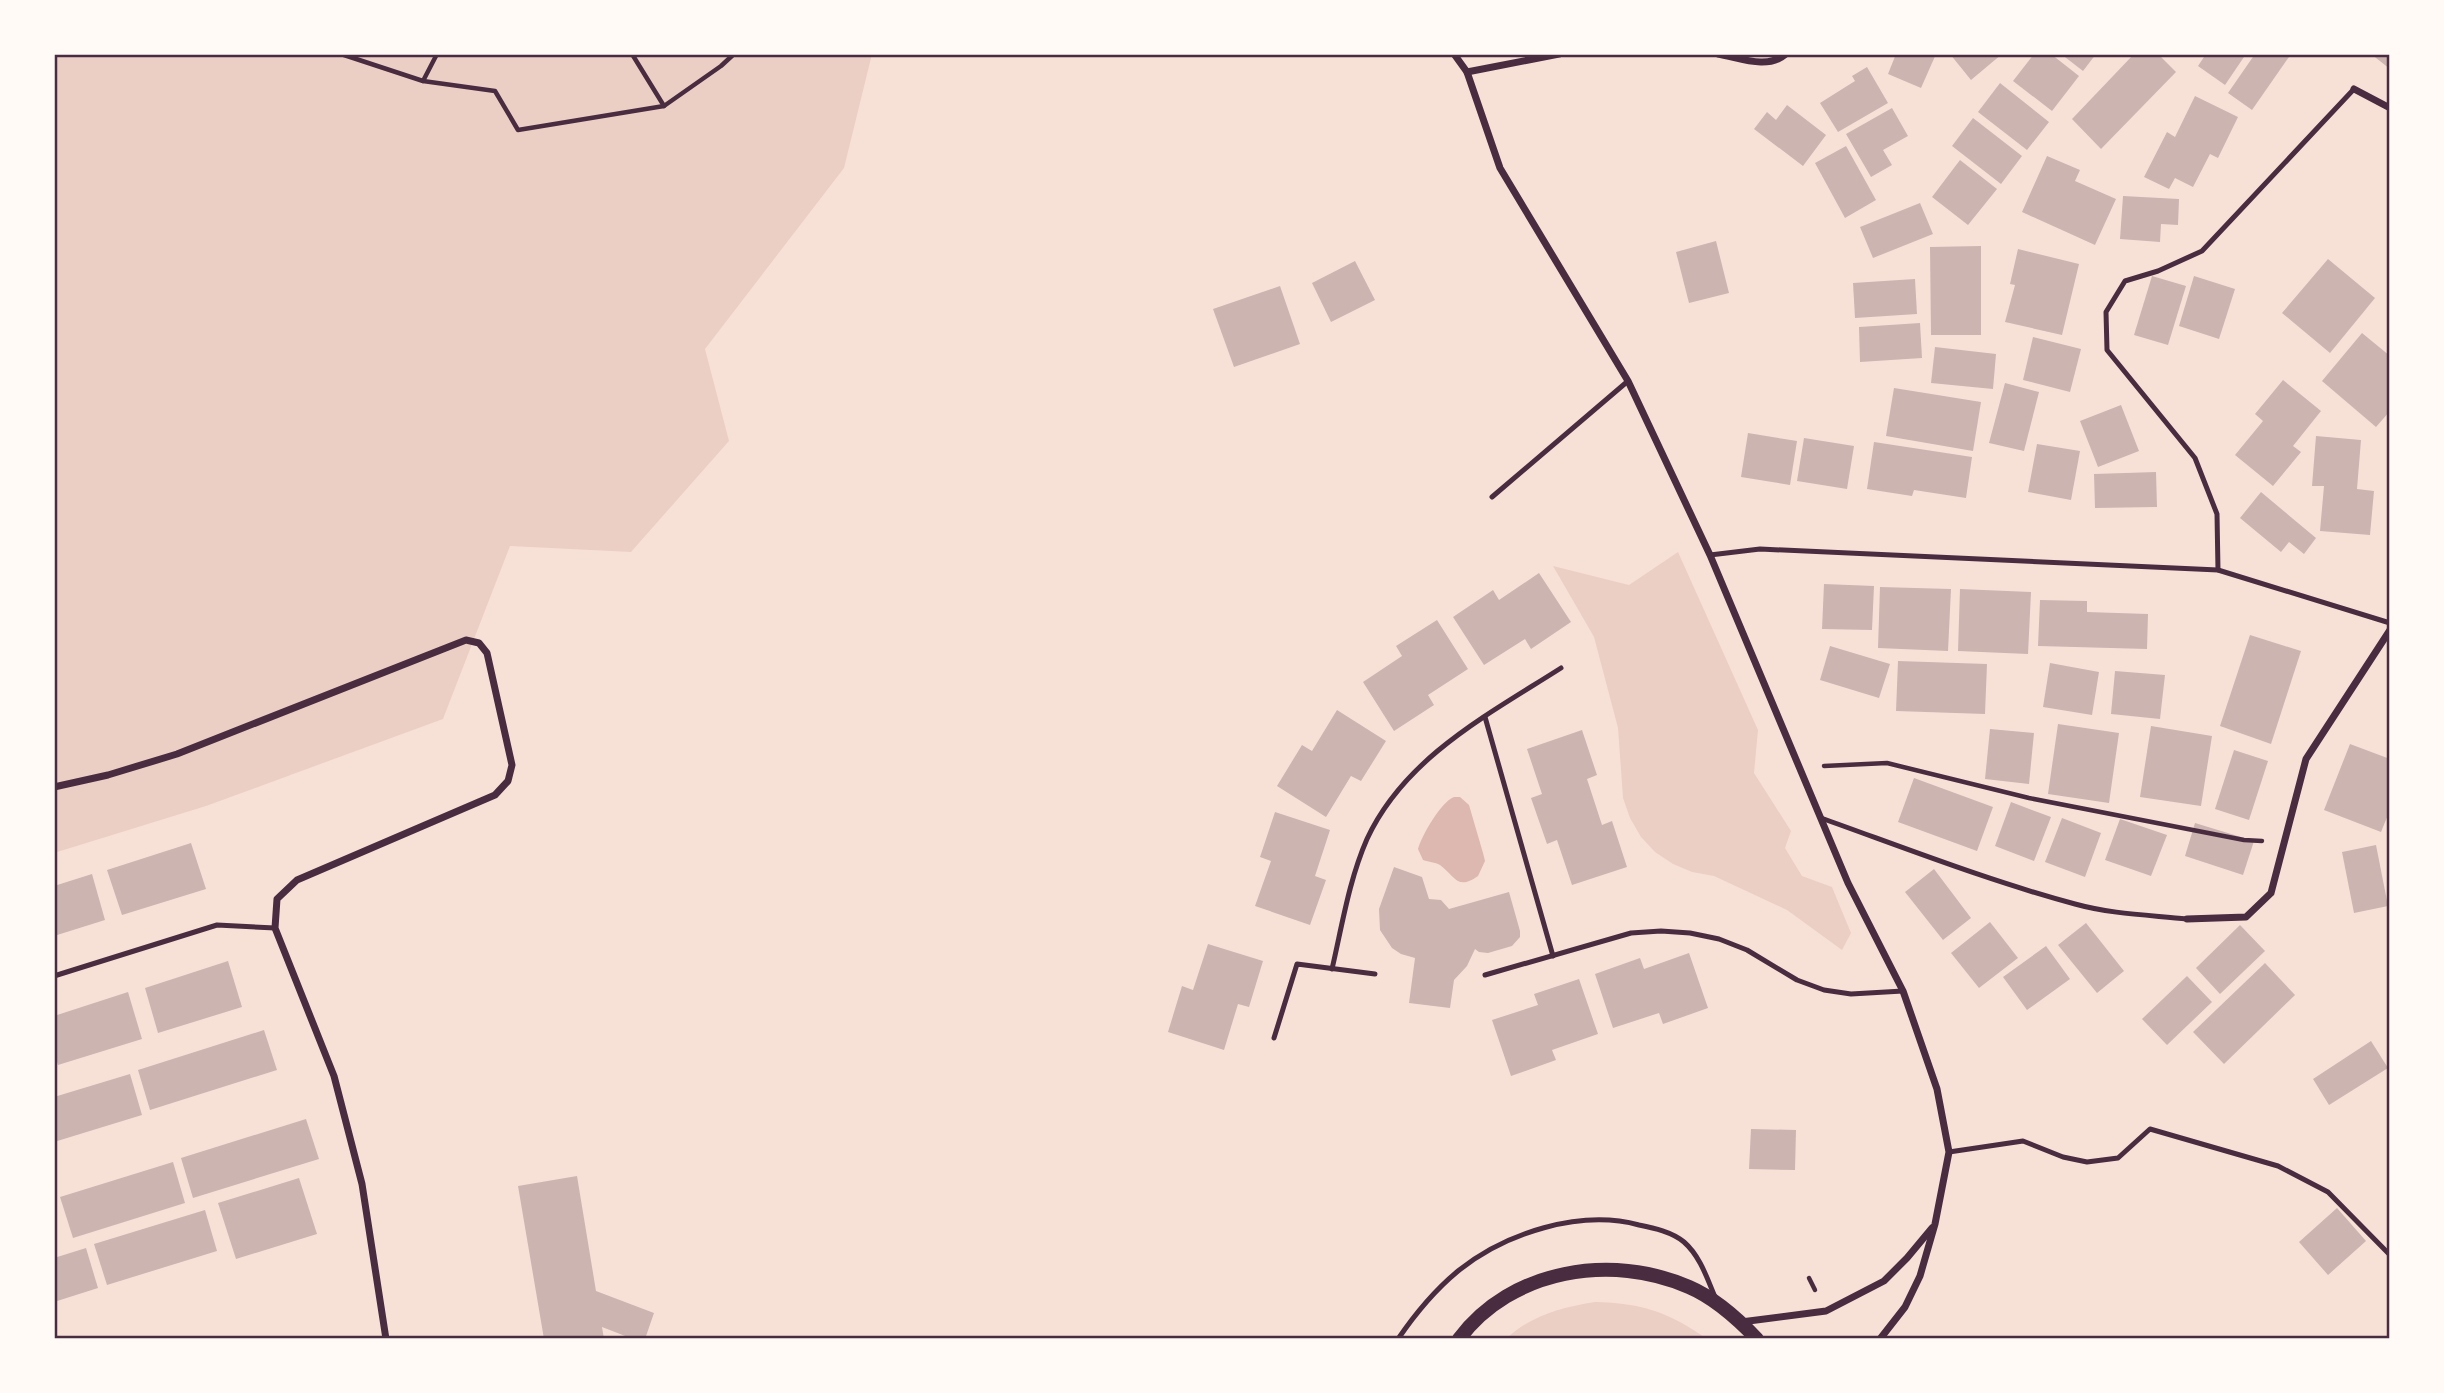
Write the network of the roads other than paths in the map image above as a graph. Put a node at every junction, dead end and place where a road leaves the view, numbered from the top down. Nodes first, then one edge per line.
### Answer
1 (1454, 54) edge
2 (1559, 54) edge
3 (1718, 54) edge
4 (1786, 54) edge
5 (1467, 72) junction
6 (2354, 89) joint
7 (2390, 108) edge
8 (1628, 381) junction
9 (1492, 497) dead end
10 (1710, 555) junction
11 (2218, 570) junction
12 (2390, 623) edge
13 (2390, 630) edge
14 (1562, 668) dead end
15 (1485, 717) junction
16 (54, 787) edge
17 (1821, 818) junction
18 (2187, 919) joint
19 (275, 928) junction
20 (1553, 956) junction
21 (1332, 969) junction
22 (1375, 974) dead end
23 (1485, 975) dead end
24 (54, 976) edge
25 (1903, 991) junction
26 (1274, 1038) dead end
27 (1949, 1152) junction
28 (1935, 1224) junction
29 (2390, 1255) edge
30 (1718, 1303) junction
31 (1741, 1322) junction
32 (386, 1339) edge
33 (1398, 1339) edge
34 (1459, 1339) edge
35 (1757, 1339) edge
36 (1880, 1339) edge

1 - 5 street
2 - 5 street
3 - 4 street
5 - 8 street
6 - 7 street
6 - 11 lane
8 - 9 lane
8 - 10 street
10 - 11 lane
10 - 17 street
11 - 12 lane
13 - 18 street
14 - 15 lane
15 - 20 lane
15 - 21 lane
16 - 19 street
17 - 18 lane
17 - 25 street
19 - 24 lane
19 - 32 street
20 - 23 lane
20 - 25 lane
21 - 22 lane
21 - 26 lane
25 - 27 street
27 - 28 street
27 - 29 lane
28 - 31 street
28 - 36 street
30 - 31 main road
30 - 33 lane
30 - 34 main road
31 - 35 main road

